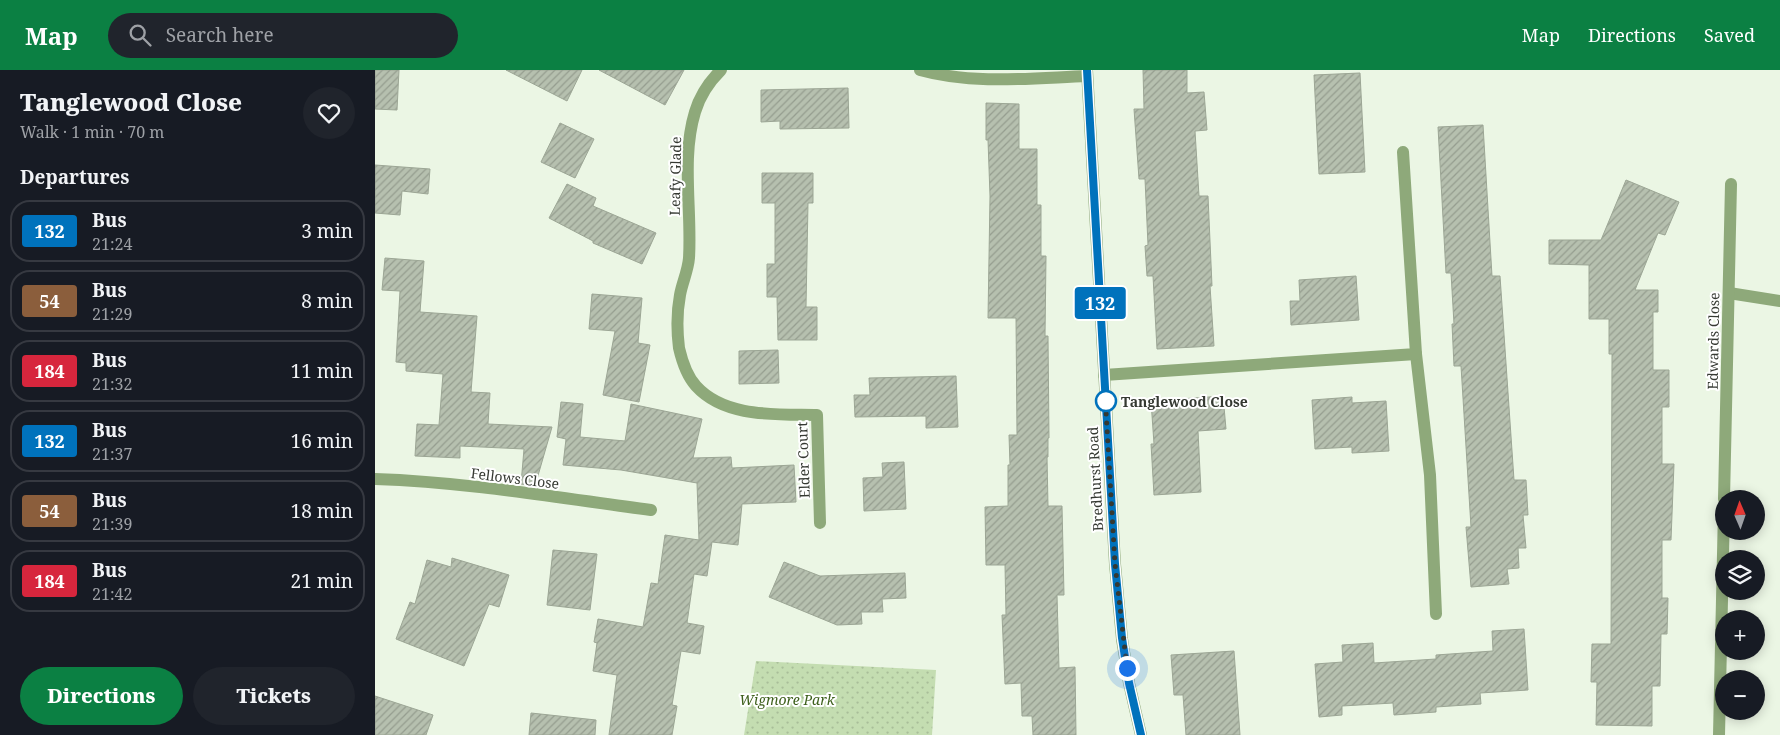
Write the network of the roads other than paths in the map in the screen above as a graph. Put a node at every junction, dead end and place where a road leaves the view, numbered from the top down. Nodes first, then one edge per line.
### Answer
1 (721, 70) edge
2 (920, 70) edge
3 (1087, 73) edge
4 (1403, 152) dead end
5 (1731, 184) dead end
6 (689, 260) joint
7 (1729, 293) junction
8 (1780, 301) edge
9 (1416, 354) junction
10 (1104, 376) junction
11 (375, 479) edge
12 (1724, 490) edge
13 (651, 510) dead end
14 (820, 523) dead end
15 (1723, 540) edge
16 (1436, 614) dead end
17 (1141, 735) edge
18 (1719, 735) edge

1 - 6 street, Leafy Glade
2 - 3 street
3 - 10 street, Bredhurst Road
4 - 9 street
5 - 7 street, Edwards Close
6 - 14 street, Elder Court
7 - 8 street
7 - 12 street, Edwards Close
9 - 10 street
9 - 16 street
10 - 17 street, Bredhurst Road
11 - 13 street, Fellows Close
15 - 18 street

